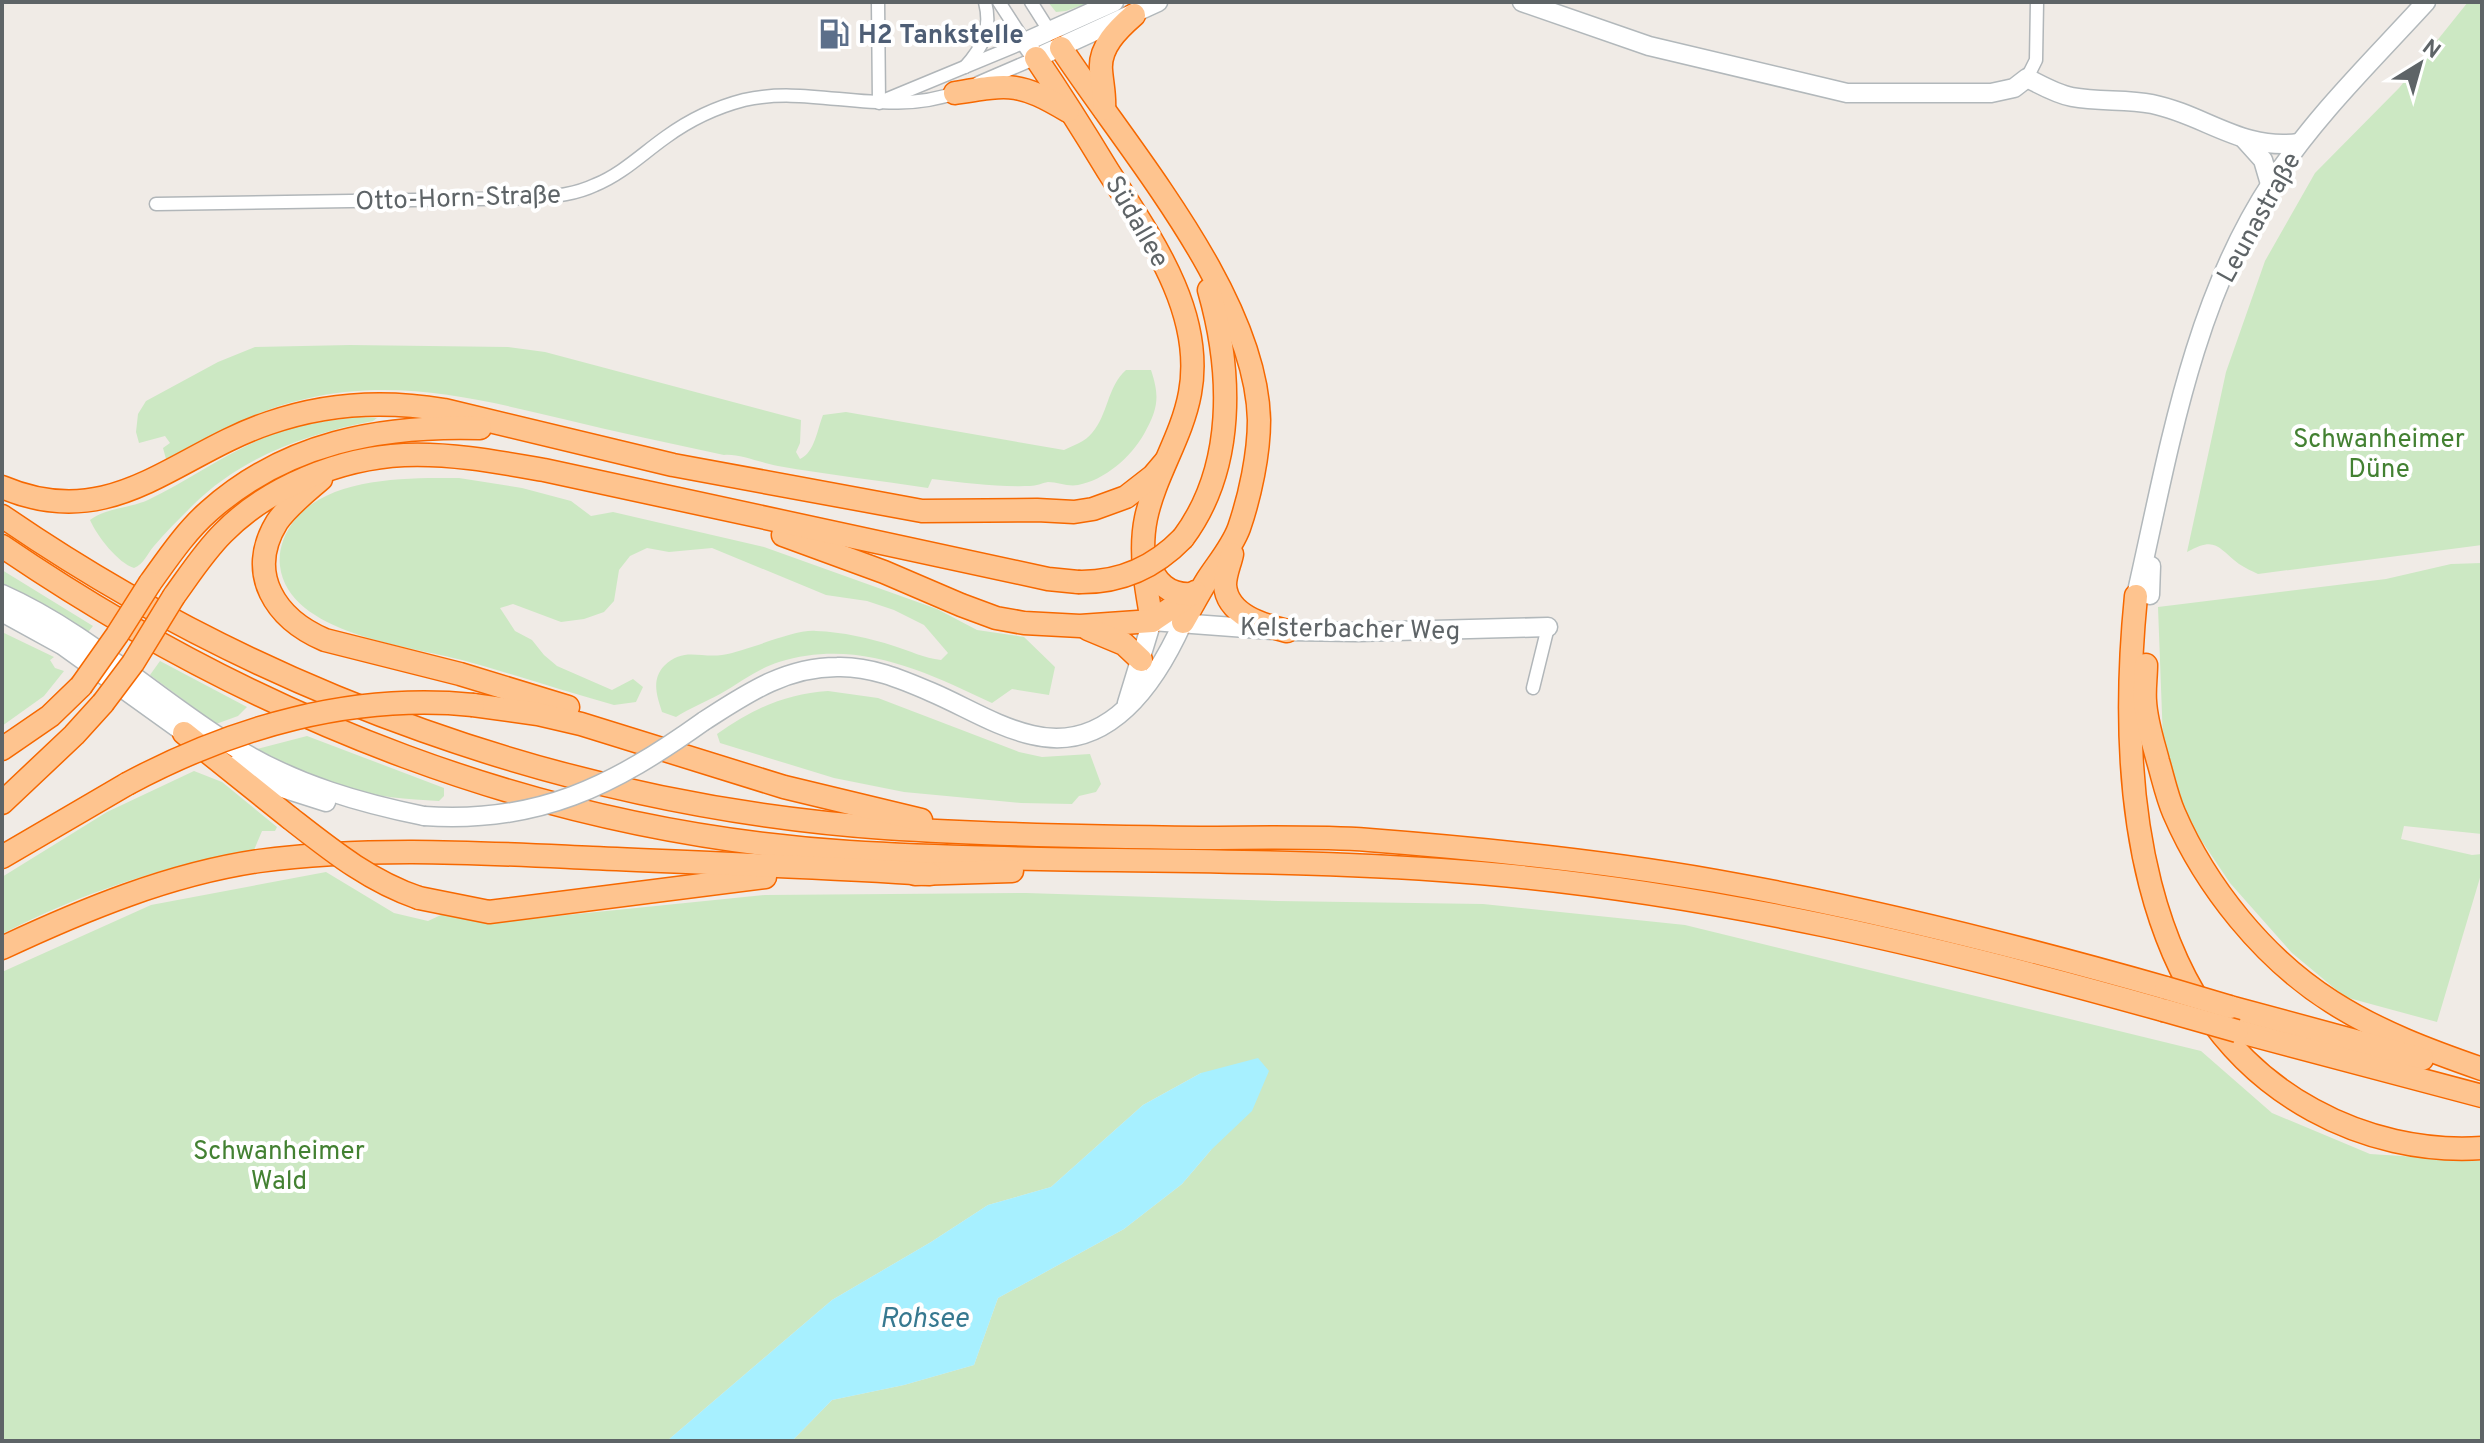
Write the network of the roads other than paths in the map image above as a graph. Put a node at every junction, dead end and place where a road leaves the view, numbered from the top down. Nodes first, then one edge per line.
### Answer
1 (878, 2) edge
2 (985, 2) edge
3 (999, 2) edge
4 (1031, 2) edge
5 (1114, 2) edge
6 (1158, 2) edge
7 (1522, 2) edge
8 (2037, 2) edge
9 (2426, 2) edge
10 (1134, 15) junction
11 (1056, 40) junction
12 (1031, 50) junction
13 (963, 70) junction
14 (2027, 78) junction
15 (955, 93) junction
16 (879, 103) junction
17 (1104, 110) junction
18 (1072, 113) junction
19 (2245, 140) junction
20 (2299, 143) junction
21 (2270, 184) junction
22 (156, 204) dead end
23 (1193, 243) junction
24 (513, 428) junction
25 (1164, 463) junction
26 (332, 469) junction
27 (2, 487) edge
28 (692, 503) junction
29 (2, 516) edge
30 (1239, 529) junction
31 (2, 546) edge
32 (1144, 550) junction
33 (1200, 588) junction
34 (2, 594) edge
35 (2143, 596) junction
36 (2, 612) edge
37 (1152, 621) junction
38 (1183, 622) junction
39 (1080, 626) junction
40 (1548, 627) joint
41 (1287, 631) junction
42 (1141, 660) junction
43 (1533, 688) dead end
44 (1124, 709) junction
45 (606, 731) junction
46 (184, 733) junction
47 (2, 749) edge
48 (32, 775) junction
49 (2, 791) edge
50 (2, 803) edge
51 (424, 816) junction
52 (984, 834) junction
53 (2, 857) edge
54 (1157, 860) junction
55 (930, 874) junction
56 (2, 948) edge
57 (2165, 999) junction
58 (2482, 1072) edge
59 (2482, 1096) edge
60 (2482, 1148) edge

1 - 16 street
2 - 13 street
3 - 12 street, Südallee
4 - 11 street, Südallee
5 - 11 street
6 - 10 street
7 - 14 street
8 - 14 street
9 - 20 street, Leunastraße
10 - 11 street
10 - 17 highway
11 - 12 street
11 - 17 highway, Südallee
12 - 13 street, Otto-Horn-Straße
12 - 15 street, Otto-Horn-Straße
12 - 18 highway, Südallee
13 - 16 street, Otto-Horn-Straße
14 - 19 street
15 - 16 street, Otto-Horn-Straße
15 - 18 highway
16 - 22 street, Otto-Horn-Straße
17 - 23 highway, Südallee
18 - 25 highway, Südallee
19 - 20 street
19 - 21 street
20 - 21 street, Leunastraße
21 - 35 street, Leunastraße
23 - 28 highway, bridge
23 - 30 highway
24 - 25 highway
24 - 27 highway
24 - 47 highway, bridge
25 - 32 highway
26 - 28 highway
26 - 45 highway
26 - 48 highway, bridge
28 - 39 highway
29 - 52 highway
30 - 33 highway
30 - 41 highway
31 - 54 highway
32 - 33 highway
32 - 37 highway
33 - 37 highway
33 - 38 highway
34 - 51 street
35 - 58 highway
35 - 60 highway
36 - 46 street
37 - 38 street, Kelsterbacher Weg
37 - 39 highway
37 - 42 street
38 - 41 street, Kelsterbacher Weg
38 - 44 street
39 - 42 highway
40 - 41 street, Kelsterbacher Weg
40 - 43 street
42 - 44 street
44 - 51 street, bridge
45 - 52 highway
45 - 53 highway, bridge
46 - 51 street
46 - 55 highway, bridge
48 - 49 highway
48 - 50 highway
52 - 57 highway
54 - 55 highway
54 - 57 highway
55 - 56 highway
57 - 58 highway, bridge
57 - 59 highway, bridge

